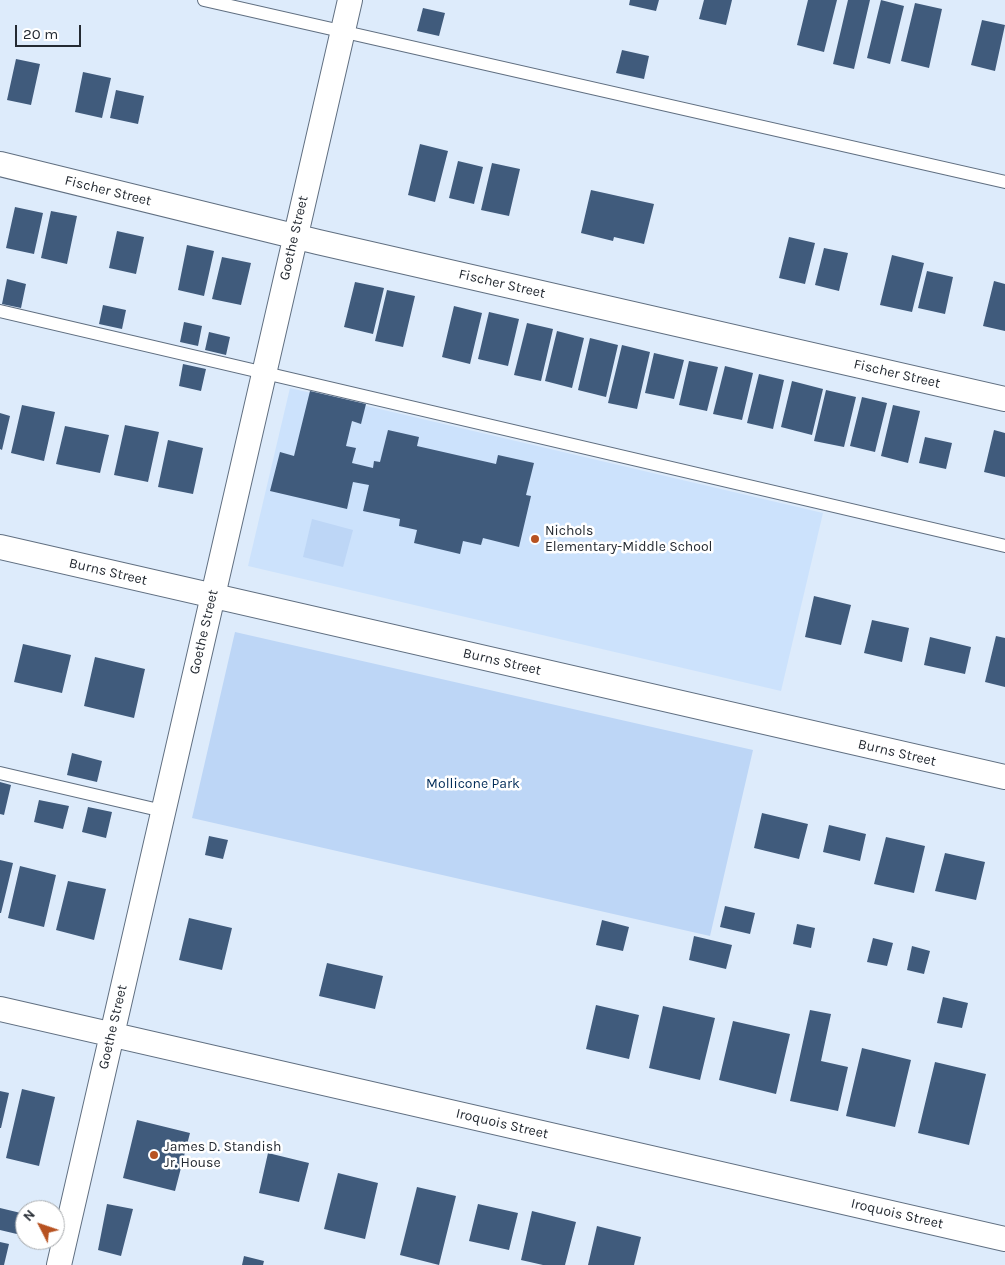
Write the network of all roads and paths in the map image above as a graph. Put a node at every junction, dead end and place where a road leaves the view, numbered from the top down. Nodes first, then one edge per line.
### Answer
1 (204, 0) edge
2 (350, 0) edge
3 (342, 30) junction
4 (0, 164) edge
5 (1005, 182) edge
6 (294, 236) junction
7 (0, 311) edge
8 (264, 372) junction
9 (1005, 399) edge
10 (1005, 546) edge
11 (0, 547) edge
12 (212, 596) junction
13 (0, 774) edge
14 (1005, 777) edge
15 (163, 811) junction
16 (0, 1009) edge
17 (112, 1035) junction
18 (1005, 1239) edge
19 (59, 1265) edge

1 - 3 lane
2 - 3 street, Goethe Street
3 - 5 lane
3 - 6 street, Goethe Street
4 - 6 street, Fischer Street
6 - 8 street, Goethe Street
6 - 9 street, Fischer Street
7 - 8 lane
8 - 10 lane
8 - 12 street, Goethe Street
11 - 12 street, Burns Street
12 - 14 street, Burns Street
12 - 15 street, Goethe Street
13 - 15 lane
15 - 17 street, Goethe Street
16 - 17 street, Iroquois Street
17 - 18 street, Iroquois Street
17 - 19 street, Goethe Street

